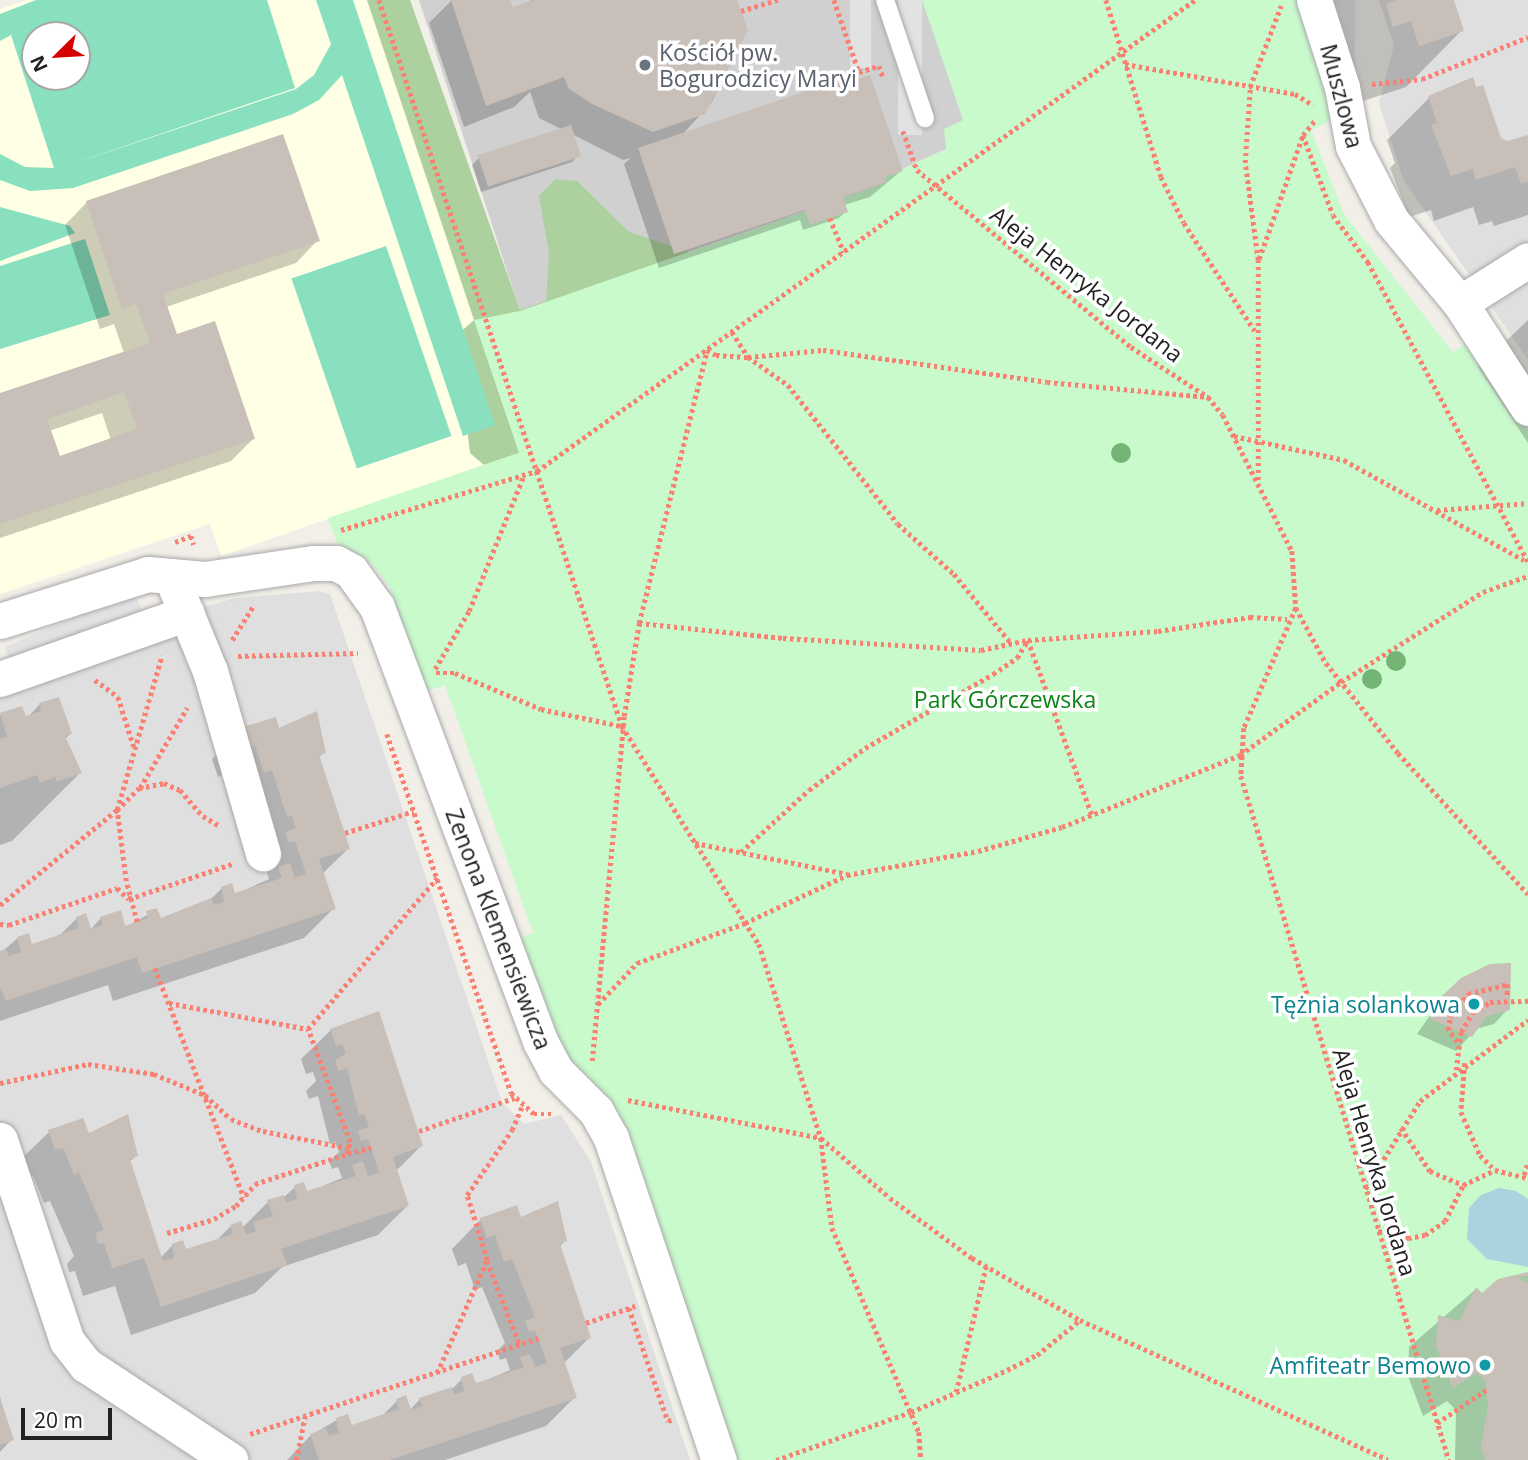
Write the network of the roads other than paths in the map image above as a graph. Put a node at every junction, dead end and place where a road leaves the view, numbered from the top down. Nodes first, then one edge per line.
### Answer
1 (885, 0) edge
2 (1314, 0) edge
3 (925, 118) dead end
4 (1528, 260) edge
5 (1471, 296) junction
6 (1528, 408) edge
7 (188, 578) junction
8 (187, 613) junction
9 (0, 621) edge
10 (0, 679) edge
11 (263, 853) road end
12 (0, 1140) edge
13 (221, 1454) edge
14 (719, 1460) edge

1 - 3 lane
2 - 5 street, Muszlowa
4 - 5 street
5 - 6 street, Muszlowa
7 - 8 street
7 - 9 street, Zenona Klemensiewicza
7 - 14 street, Zenona Klemensiewicza
8 - 10 street
8 - 11 street
12 - 13 street

